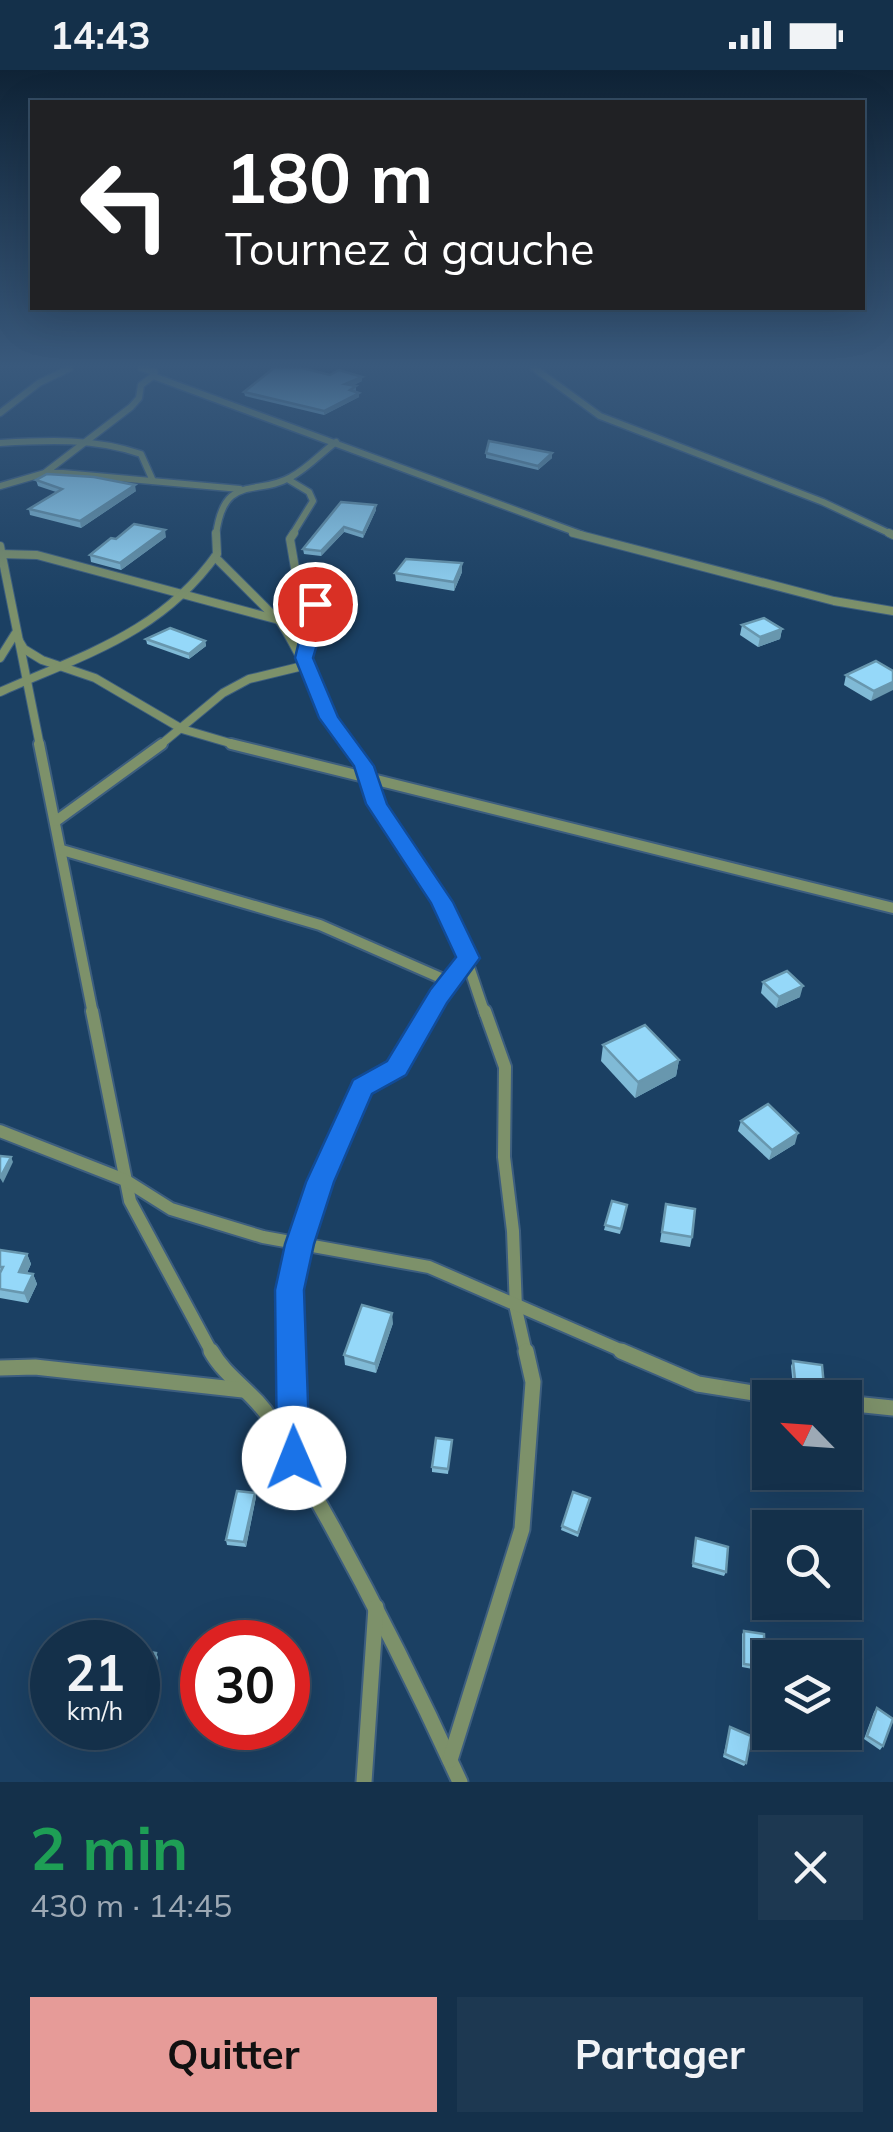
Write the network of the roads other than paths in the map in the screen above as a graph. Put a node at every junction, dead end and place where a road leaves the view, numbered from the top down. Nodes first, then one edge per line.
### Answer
1 (76, 448) edge
2 (128, 448) edge
3 (329, 448) edge
4 (351, 448) edge
5 (683, 448) edge
6 (45, 473) junction
7 (289, 480) junction
8 (153, 481) junction
9 (0, 486) edge
10 (240, 489) junction
11 (893, 536) edge
12 (0, 550) edge
13 (214, 557) junction
14 (185, 596) junction
15 (893, 612) edge
16 (279, 620) junction
17 (16, 634) junction
18 (0, 658) edge
19 (306, 661) junction
20 (60, 666) junction
21 (26, 680) junction
22 (0, 692) edge
23 (182, 729) junction
24 (370, 779) junction
25 (56, 821) junction
26 (62, 850) junction
27 (893, 908) edge
28 (468, 958) junction
29 (450, 982) junction
30 (0, 1131) edge
31 (126, 1180) junction
32 (299, 1244) junction
33 (516, 1309) junction
34 (0, 1368) edge
35 (243, 1390) junction
36 (752, 1393) edge
37 (862, 1405) edge
38 (893, 1408) edge
39 (294, 1458) junction
40 (376, 1606) junction
41 (450, 1760) junction
42 (364, 1782) edge
43 (460, 1782) edge

1 - 6 street
2 - 8 street
3 - 7 street
4 - 15 street
5 - 11 street
6 - 8 street
6 - 9 street
7 - 10 street
7 - 19 street
8 - 10 street
10 - 13 street
12 - 14 street
12 - 17 street
13 - 14 street
13 - 16 street
14 - 16 street
14 - 20 street
16 - 19 street
17 - 18 street
17 - 20 street
17 - 21 street
19 - 23 street
19 - 24 street
20 - 21 street
20 - 23 street
21 - 22 street
21 - 25 street
23 - 24 street
23 - 25 street
24 - 27 street
24 - 28 street
25 - 26 street
26 - 29 street
26 - 31 street
28 - 29 street
28 - 33 street
29 - 32 street
30 - 31 street
31 - 32 street
31 - 35 street
32 - 33 street
32 - 39 street
33 - 36 street
33 - 41 street
34 - 35 street
35 - 39 street
37 - 38 street
39 - 40 street
40 - 41 street
40 - 42 street
41 - 43 street

